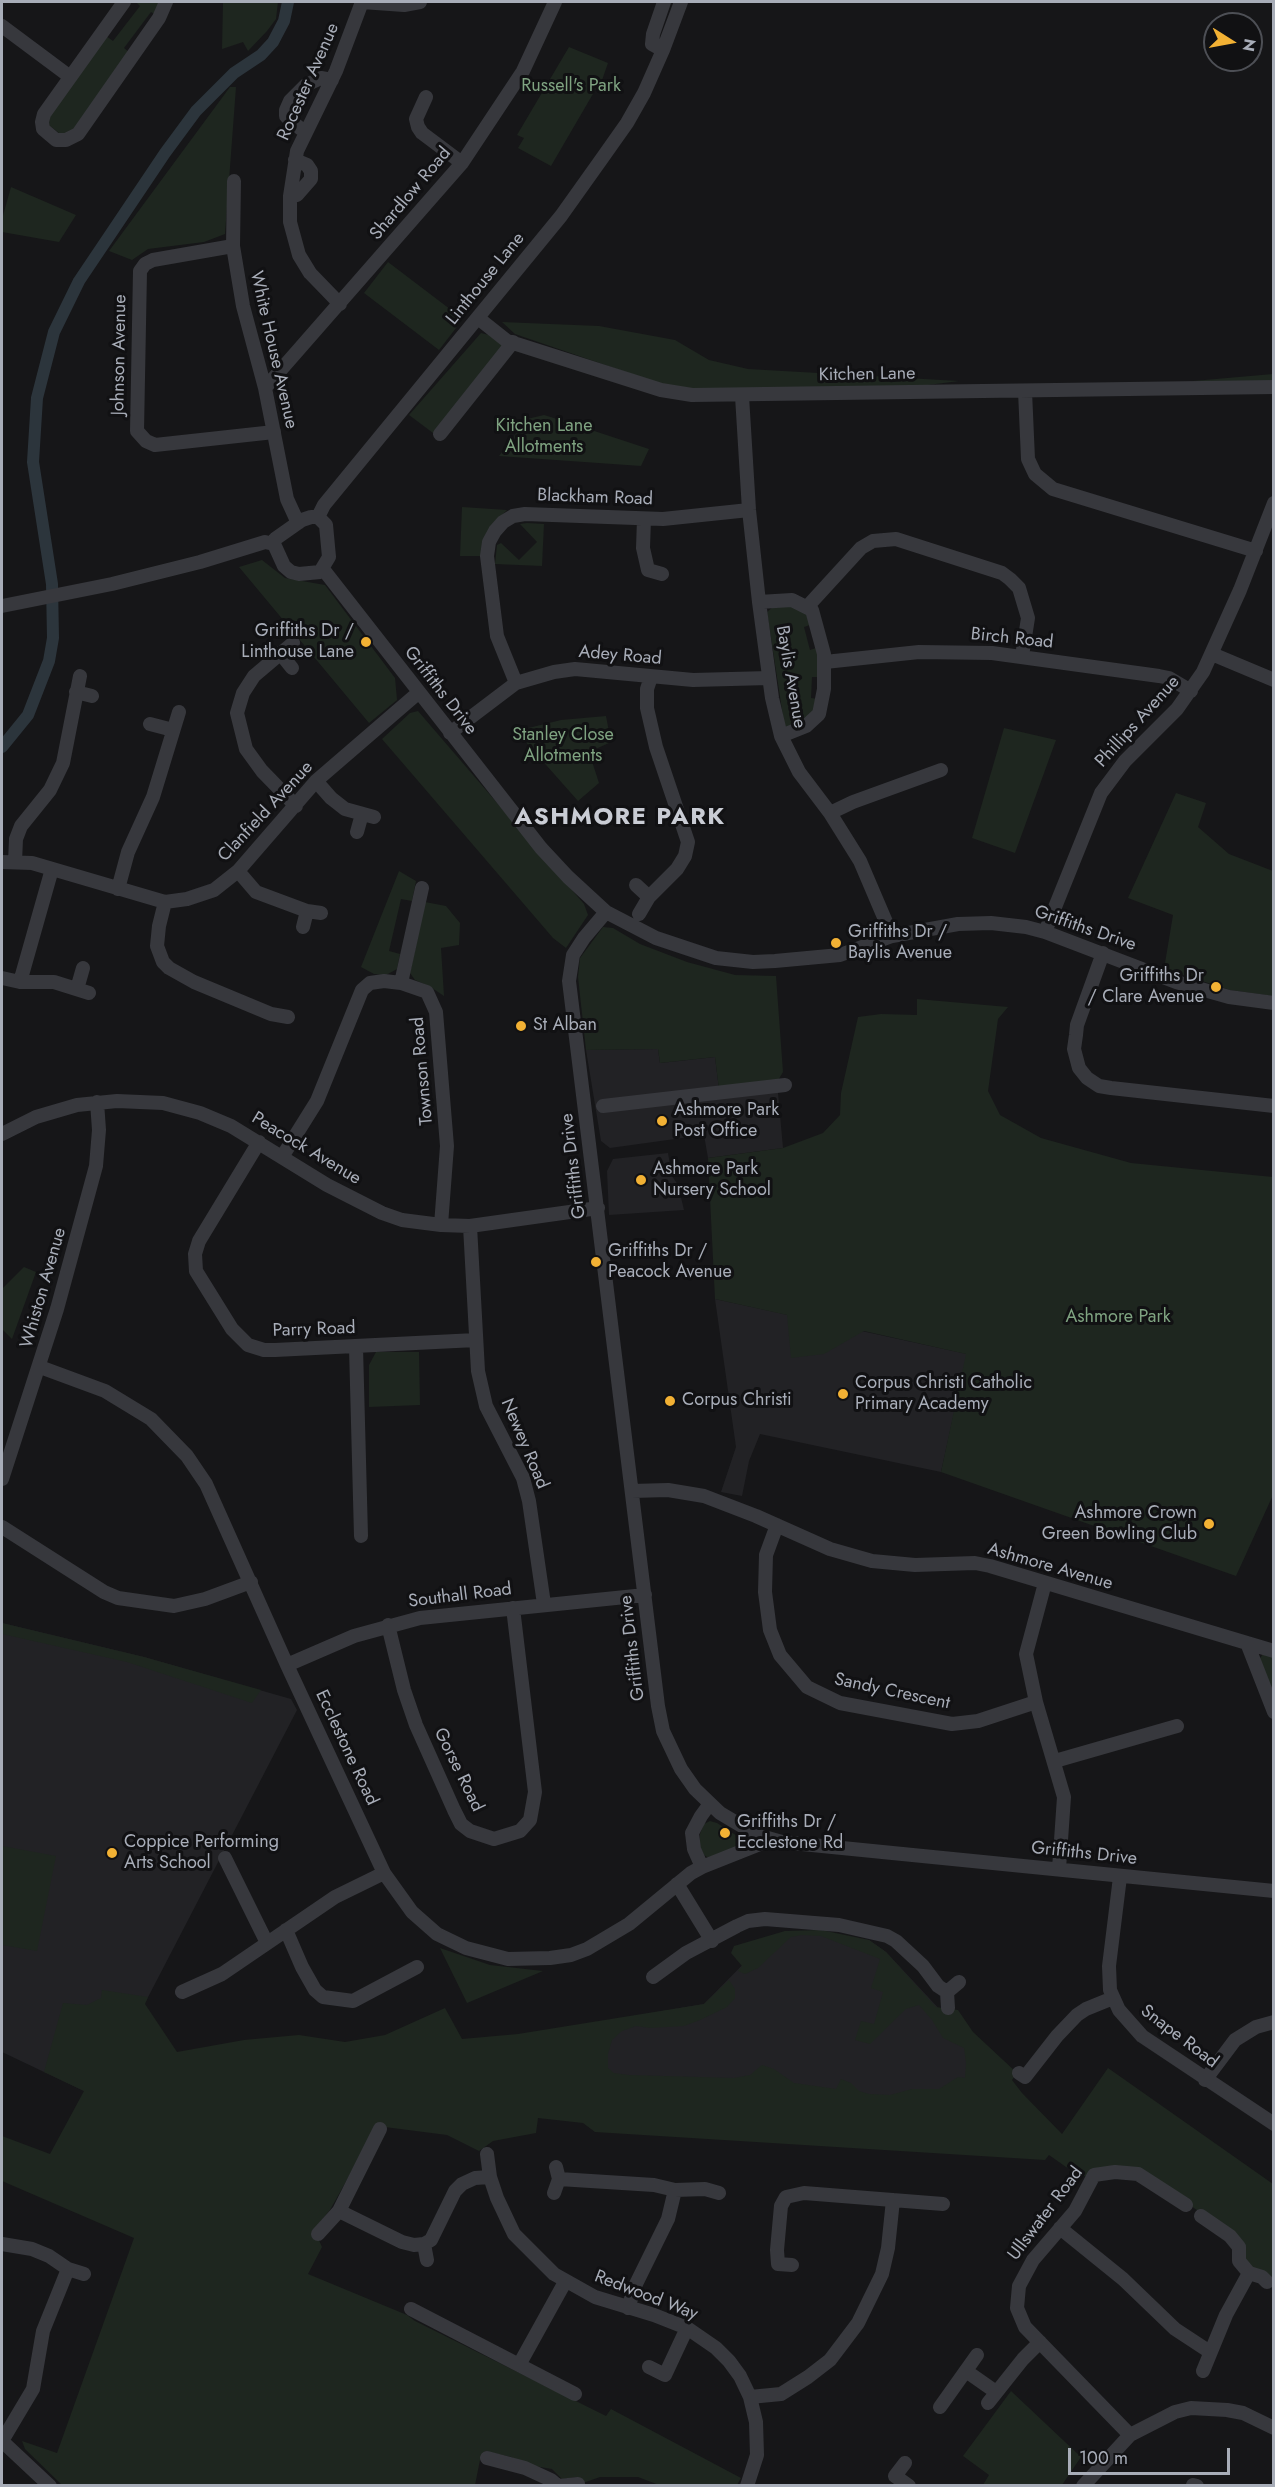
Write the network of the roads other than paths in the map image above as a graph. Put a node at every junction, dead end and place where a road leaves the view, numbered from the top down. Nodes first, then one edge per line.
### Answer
1 (124, 2) edge
2 (166, 2) edge
3 (362, 2) edge
4 (420, 2) edge
5 (555, 2) edge
6 (664, 2) edge
7 (681, 2) edge
8 (2, 26) edge
9 (663, 50) junction
10 (69, 76) junction
11 (332, 80) junction
12 (426, 97) dead end
13 (305, 132) junction
14 (462, 163) junction
15 (234, 181) dead end
16 (233, 246) junction
17 (340, 304) junction
18 (478, 318) junction
19 (513, 342) junction
20 (1274, 387) edge
21 (265, 388) junction
22 (1025, 391) junction
23 (741, 396) junction
24 (274, 432) junction
25 (440, 434) dead end
26 (1274, 503) edge
27 (749, 510) junction
28 (318, 517) junction
29 (644, 519) junction
30 (298, 523) junction
31 (1269, 530) edge
32 (274, 544) junction
33 (1256, 550) junction
34 (323, 569) junction
35 (662, 574) dead end
36 (759, 602) junction
37 (2, 606) edge
38 (807, 607) junction
39 (292, 644) dead end
40 (280, 653) junction
41 (1212, 654) junction
42 (1022, 657) junction
43 (825, 662) junction
44 (292, 668) dead end
45 (80, 676) dead end
46 (651, 677) junction
47 (769, 678) junction
48 (1274, 680) edge
49 (516, 682) junction
50 (1191, 691) junction
51 (76, 692) junction
52 (418, 693) junction
53 (92, 696) dead end
54 (179, 712) dead end
55 (150, 724) dead end
56 (173, 730) junction
57 (450, 733) junction
58 (781, 736) junction
59 (942, 770) dead end
60 (316, 781) junction
61 (296, 806) junction
62 (830, 813) junction
63 (357, 832) dead end
64 (8, 862) edge
65 (52, 869) junction
66 (238, 871) junction
67 (636, 885) dead end
68 (422, 888) dead end
69 (118, 889) junction
70 (649, 897) junction
71 (165, 902) junction
72 (606, 912) junction
73 (639, 914) dead end
74 (303, 927) dead end
75 (1045, 932) junction
76 (892, 936) junction
77 (1103, 953) junction
78 (83, 968) dead end
79 (2, 978) edge
80 (20, 982) junction
81 (401, 983) junction
82 (1274, 1004) edge
83 (288, 1017) dead end
84 (785, 1085) dead end
85 (97, 1102) junction
86 (603, 1106) dead end
87 (1274, 1106) edge
88 (2, 1134) edge
89 (259, 1142) junction
90 (282, 1157) junction
91 (597, 1208) junction
92 (441, 1225) junction
93 (470, 1226) junction
94 (476, 1340) junction
95 (356, 1347) junction
96 (40, 1367) junction
97 (2, 1479) edge
98 (632, 1491) junction
99 (777, 1525) junction
100 (2, 1527) edge
101 (361, 1536) dead end
102 (251, 1582) junction
103 (1045, 1583) junction
104 (645, 1595) junction
105 (544, 1604) junction
106 (513, 1608) junction
107 (388, 1625) junction
108 (1247, 1643) junction
109 (1274, 1651) edge
110 (287, 1665) junction
111 (1036, 1702) junction
112 (1273, 1709) edge
113 (1177, 1726) dead end
114 (1055, 1761) junction
115 (709, 1805) junction
116 (770, 1840) junction
117 (225, 1858) dead end
118 (702, 1867) junction
119 (1059, 1869) junction
120 (384, 1873) junction
121 (1120, 1877) junction
122 (677, 1884) junction
123 (1274, 1891) edge
124 (286, 1930) junction
125 (712, 1941) junction
126 (267, 1943) junction
127 (417, 1967) dead end
128 (653, 1977) dead end
129 (959, 1982) dead end
130 (182, 1992) dead end
131 (947, 1992) junction
132 (1113, 1998) junction
133 (948, 2008) dead end
134 (1274, 2022) edge
135 (1018, 2073) dead end
136 (1205, 2080) junction
137 (1274, 2124) edge
138 (380, 2129) dead end
139 (487, 2154) dead end
140 (490, 2177) junction
141 (675, 2190) junction
142 (554, 2193) dead end
143 (719, 2193) dead end
144 (893, 2200) junction
145 (943, 2204) dead end
146 (1186, 2205) dead end
147 (339, 2211) junction
148 (1201, 2217) dead end
149 (1060, 2228) junction
150 (318, 2234) dead end
151 (2, 2244) edge
152 (423, 2244) junction
153 (427, 2260) dead end
154 (792, 2265) dead end
155 (68, 2269) junction
156 (1249, 2273) junction
157 (84, 2274) dead end
158 (565, 2282) junction
159 (1267, 2283) dead end
160 (628, 2308) junction
161 (411, 2309) dead end
162 (687, 2328) junction
163 (1040, 2342) junction
164 (1210, 2352) junction
165 (977, 2355) dead end
166 (519, 2365) junction
167 (649, 2367) dead end
168 (966, 2371) junction
169 (1203, 2371) dead end
170 (575, 2394) dead end
171 (750, 2397) junction
172 (940, 2407) dead end
173 (1274, 2428) edge
174 (1130, 2435) junction
175 (2, 2441) edge
176 (487, 2458) dead end
177 (905, 2463) dead end
178 (892, 2481) edge
179 (554, 2484) edge
180 (578, 2484) edge
181 (50, 2486) edge
182 (747, 2486) edge
183 (909, 2486) edge
184 (1083, 2486) edge

1 - 10 street
2 - 10 street
3 - 4 street
3 - 11 street, Rocester Avenue
5 - 14 street, Shardlow Road
6 - 9 street
7 - 9 street, Linthouse Lane
8 - 10 street
9 - 18 street, Linthouse Lane
11 - 13 street, Rocester Avenue
11 - 13 street
12 - 14 street
13 - 17 street, Rocester Avenue
14 - 17 street, Shardlow Road
15 - 16 street, White House Avenue
16 - 21 street, White House Avenue
16 - 24 street, Johnson Avenue
17 - 21 street, Shardlow Road
18 - 19 street, Kitchen Lane
18 - 28 street, Linthouse Lane
19 - 23 street, Kitchen Lane
19 - 25 street
20 - 22 street, Kitchen Lane
21 - 24 street, White House Avenue
22 - 23 street, Kitchen Lane
22 - 33 street
23 - 27 street, Baylis Avenue
24 - 30 street, White House Avenue
26 - 31 street, Phillips Avenue
27 - 29 street, Blackham Road
27 - 36 street, Baylis Avenue
28 - 30 street
28 - 34 street
29 - 35 street
29 - 49 street, Blackham Road
30 - 32 street
31 - 33 street, Phillips Avenue
32 - 34 street
32 - 37 street
33 - 41 street, Phillips Avenue
34 - 52 street, Griffiths Drive
36 - 38 street
36 - 47 street, Baylis Avenue
38 - 42 street
38 - 43 street
39 - 40 street
40 - 44 street
40 - 61 street
41 - 48 street
41 - 50 street, Phillips Avenue
42 - 43 street, Birch Road
42 - 50 street, Birch Road
43 - 58 street
45 - 51 street
46 - 47 street, Adey Road
46 - 49 street, Adey Road
46 - 70 street
47 - 58 street, Baylis Avenue
49 - 57 street, Adey Road
50 - 75 street, Phillips Avenue
51 - 53 street
51 - 64 street
52 - 57 street, Griffiths Drive
52 - 60 street, Clanfield Avenue
54 - 56 street
55 - 56 street
56 - 69 street
57 - 72 street, Griffiths Drive
58 - 62 street, Baylis Avenue
59 - 62 street
60 - 61 street, Clanfield Avenue
60 - 63 street
61 - 66 street, Clanfield Avenue
62 - 76 street, Baylis Avenue
64 - 65 street, Clanfield Avenue
65 - 69 street, Clanfield Avenue
65 - 80 street
66 - 71 street, Clanfield Avenue
66 - 74 street
67 - 70 street
68 - 81 street
69 - 71 street, Clanfield Avenue
70 - 73 street
71 - 83 street
72 - 76 street, Griffiths Drive
72 - 91 street, Griffiths Drive
75 - 76 street, Griffiths Drive
75 - 77 street, Griffiths Drive
77 - 82 street, Griffiths Drive
77 - 87 street
78 - 80 street
79 - 80 street
81 - 90 street, Townson Road
81 - 92 street, Townson Road
84 - 86 street
85 - 88 street, Peacock Avenue
85 - 89 street, Peacock Avenue
85 - 96 street, Whiston Avenue
89 - 90 street, Peacock Avenue
89 - 95 street, Parry Road
90 - 92 street, Peacock Avenue
91 - 93 street, Peacock Avenue
91 - 98 street, Griffiths Drive
92 - 93 street, Peacock Avenue
93 - 94 street, Newey Road
94 - 95 street, Parry Road
94 - 105 street, Newey Road
95 - 101 street
96 - 97 street, Whiston Avenue
96 - 102 street, Ecclestone Road
98 - 99 street, Ashmore Avenue
98 - 104 street, Griffiths Drive
99 - 103 street, Ashmore Avenue
99 - 111 street, Sandy Crescent
100 - 102 street
102 - 110 street, Ecclestone Road
103 - 108 street, Ashmore Avenue
103 - 111 street
104 - 105 street, Southall Road
104 - 115 street, Griffiths Drive
105 - 106 street, Southall Road
106 - 107 street, Southall Road
106 - 107 street, Gorse Road
107 - 110 street, Southall Road
108 - 109 street, Ashmore Avenue
108 - 112 street
110 - 120 street, Ecclestone Road
111 - 114 street
113 - 114 street
114 - 119 street
115 - 116 street, Griffiths Drive
115 - 118 street
116 - 118 street, Ecclestone Road
116 - 119 street, Griffiths Drive
117 - 126 street
118 - 122 street, Ecclestone Road
119 - 121 street, Griffiths Drive
120 - 122 street, Ecclestone Road
120 - 124 street
121 - 123 street, Griffiths Drive
121 - 132 street, Snape Road
122 - 125 street
124 - 126 street
124 - 127 street
125 - 128 street
125 - 131 street
126 - 130 street
129 - 131 street
131 - 133 street
132 - 135 street
132 - 136 street, Snape Road
134 - 136 street
136 - 137 street, Snape Road
138 - 147 street
139 - 140 street, Redwood Way
140 - 152 street
140 - 158 street, Redwood Way
141 - 142 street
141 - 143 street
141 - 160 street
144 - 145 street
144 - 154 street
144 - 171 street
146 - 149 street, Ullswater Road
147 - 150 street
147 - 152 street
148 - 156 street
149 - 163 street, Ullswater Road
149 - 164 street
151 - 155 street
152 - 153 street
155 - 157 street
155 - 175 street
156 - 159 street
156 - 164 street
158 - 160 street, Redwood Way
158 - 166 street
160 - 162 street, Redwood Way
161 - 166 street
162 - 167 street
162 - 171 street, Redwood Way
163 - 168 street
163 - 174 street, Ullswater Road
164 - 169 street
165 - 168 street
166 - 170 street
168 - 172 street
171 - 182 street, Redwood Way
173 - 174 street
174 - 184 street
175 - 181 street
176 - 179 street
177 - 178 street
178 - 183 street
179 - 180 street

